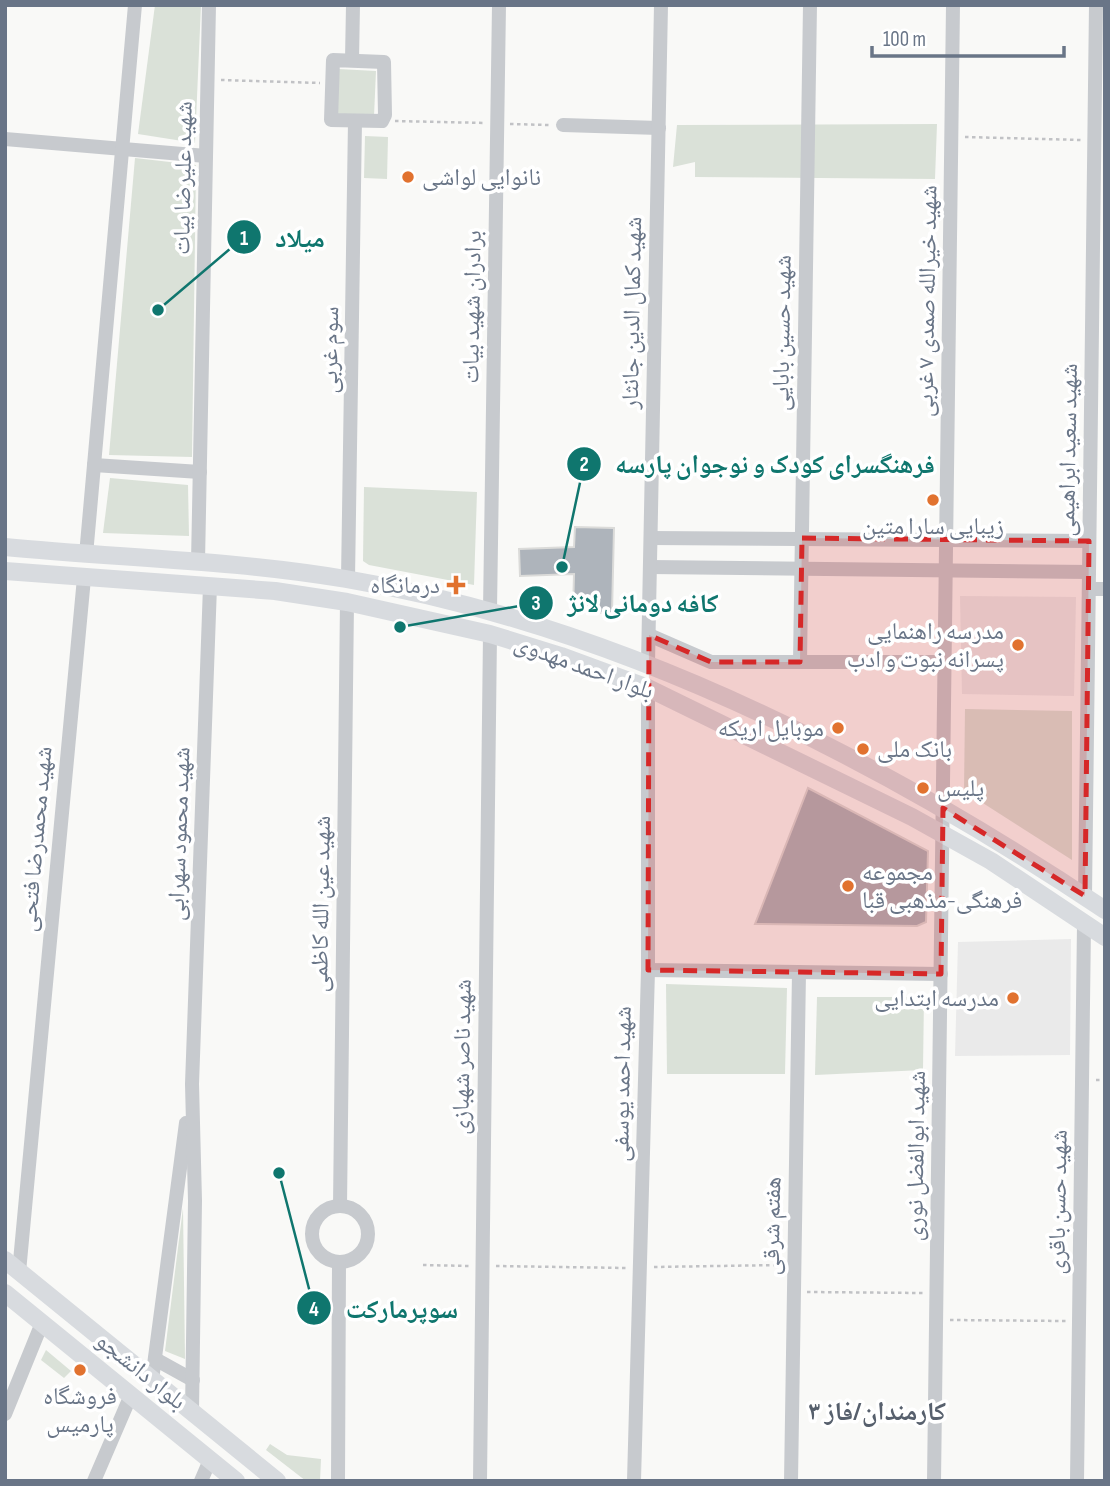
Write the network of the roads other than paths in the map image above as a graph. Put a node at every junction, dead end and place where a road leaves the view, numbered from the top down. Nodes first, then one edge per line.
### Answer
1 (135, 5) edge
2 (209, 5) edge
3 (353, 5) edge
4 (499, 5) edge
5 (661, 5) edge
6 (810, 5) edge
7 (953, 5) edge
8 (1096, 5) edge
9 (352, 60) junction
10 (355, 121) junction
11 (563, 125) road end
12 (659, 128) junction
13 (5, 139) edge
14 (122, 147) junction
15 (206, 156) junction
16 (94, 465) junction
17 (200, 472) junction
18 (651, 538) junction
19 (802, 538) junction
20 (947, 538) junction
21 (1089, 541) junction
22 (5, 547) edge
23 (86, 555) junction
24 (198, 562) junction
25 (650, 567) junction
26 (802, 568) junction
27 (947, 568) junction
28 (5, 571) edge
29 (1089, 572) junction
30 (84, 578) junction
31 (348, 579) junction
32 (210, 586) junction
33 (1089, 589) junction
34 (1105, 589) edge
35 (347, 602) junction
36 (490, 610) junction
37 (489, 634) junction
38 (649, 635) junction
39 (800, 662) junction
40 (945, 662) junction
41 (648, 663) junction
42 (648, 688) junction
43 (943, 808) junction
44 (942, 833) junction
45 (1085, 896) junction
46 (1105, 910) edge
47 (1084, 923) junction
48 (1105, 937) edge
49 (648, 970) junction
50 (799, 972) junction
51 (941, 974) junction
52 (192, 1084) junction
53 (175, 1198) junction
54 (195, 1201) junction
55 (340, 1206) junction
56 (339, 1262) junction
57 (12, 1266) edge
58 (5, 1293) edge
59 (42, 1323) junction
60 (155, 1359) junction
61 (152, 1380) junction
62 (193, 1380) junction
63 (131, 1395) junction
64 (192, 1412) junction
65 (5, 1414) edge
66 (210, 1460) junction
67 (94, 1481) edge
68 (201, 1481) edge
69 (236, 1481) edge
70 (277, 1481) edge
71 (338, 1481) edge
72 (480, 1481) edge
73 (634, 1481) edge
74 (791, 1481) edge
75 (934, 1481) edge
76 (1077, 1481) edge

1 - 14 street
2 - 15 street, شهید علیرضا بیات
3 - 9 street
4 - 36 street, برادران شهید بیات
5 - 12 street, شهید کمال الدین جانثار
6 - 19 street, شهید حسین بابایی
7 - 20 street, شهید خیرالله صمدی ۷ غربی
8 - 21 street, شهید سعید ابراهیمی
9 - 10 street
9 - 10 street
10 - 31 street, سوم غربی
11 - 12 street
12 - 18 street, شهید کمال الدین جانثار
13 - 14 street
14 - 15 street
14 - 16 street
15 - 17 street, شهید علیرضا بیات
16 - 17 street
16 - 23 street
17 - 24 street, شهید علیرضا بیات
18 - 19 street
18 - 25 street, شهید کمال الدین جانثار
19 - 20 street
19 - 26 street, شهید حسین بابایی
20 - 21 street
20 - 27 street, شهید خیرالله صمدی ۷ غربی
21 - 29 street, شهید سعید ابراهیمی
22 - 23 main road, بلوار احمد مهدوی
23 - 24 main road, بلوار احمد مهدوی
24 - 31 main road, بلوار احمد مهدوی
25 - 26 street
25 - 38 street, شهید کمال الدین جانثار
26 - 27 street
26 - 39 street, شهید حسین بابایی
27 - 29 street
27 - 40 street, شهید خیرالله صمدی ۷ غربی
28 - 30 main road, بلوار احمد مهدوی
29 - 33 street, شهید سعید ابراهیمی
30 - 32 main road, بلوار احمد مهدوی
30 - 57 street, شهید محمدرضا فتحی
31 - 35 main road
31 - 36 main road, بلوار احمد مهدوی
32 - 35 main road, بلوار احمد مهدوی
32 - 52 street, شهید محمود سهرابی
33 - 34 street
33 - 45 street, شهید سعید ابراهیمی
35 - 37 main road, بلوار احمد مهدوی
35 - 55 street, شهید عین الله کاظمی
36 - 41 main road, بلوار احمد مهدوی
37 - 42 main road, بلوار احمد مهدوی
37 - 72 street, شهید ناصر شهبازی
38 - 39 street
38 - 41 street, شهید کمال الدین جانثار
39 - 40 street
40 - 43 street, شهید خیرالله صمدی ۷ غربی
41 - 42 main road
41 - 43 main road, بلوار احمد مهدوی
42 - 44 main road, بلوار احمد مهدوی
42 - 49 street, شهید احمد یوسفی
43 - 44 street, شهید خیرالله صمدی ۷ غربی
43 - 45 main road, بلوار احمد مهدوی
44 - 47 main road, بلوار احمد مهدوی
44 - 51 street, شهید ابوالفضل نوری
45 - 46 main road, بلوار احمد مهدوی
47 - 48 main road, بلوار احمد مهدوی
47 - 76 street, شهید حسن باقری
49 - 50 street
49 - 73 street, شهید احمد یوسفی
50 - 51 street
50 - 74 street, هفتم شرقی
51 - 75 street, شهید ابوالفضل نوری
52 - 53 street, شهید محمود سهرابی
52 - 54 street, شهید محمود سهرابی
53 - 54 street
53 - 60 street, شهید محمود سهرابی
54 - 62 street, شهید محمود سهرابی
55 - 56 street
55 - 56 street
56 - 71 street
57 - 61 main road, بلوار دانشجو
58 - 59 main road, بلوار دانشجو
59 - 63 main road, بلوار دانشجو
59 - 65 street
60 - 61 street, شهید محمود سهرابی
60 - 62 street
61 - 64 main road, بلوار دانشجو
62 - 64 street, شهید محمود سهرابی
63 - 66 main road, بلوار دانشجو
63 - 67 street
64 - 70 main road, بلوار دانشجو
66 - 68 street
66 - 69 main road, بلوار دانشجو

